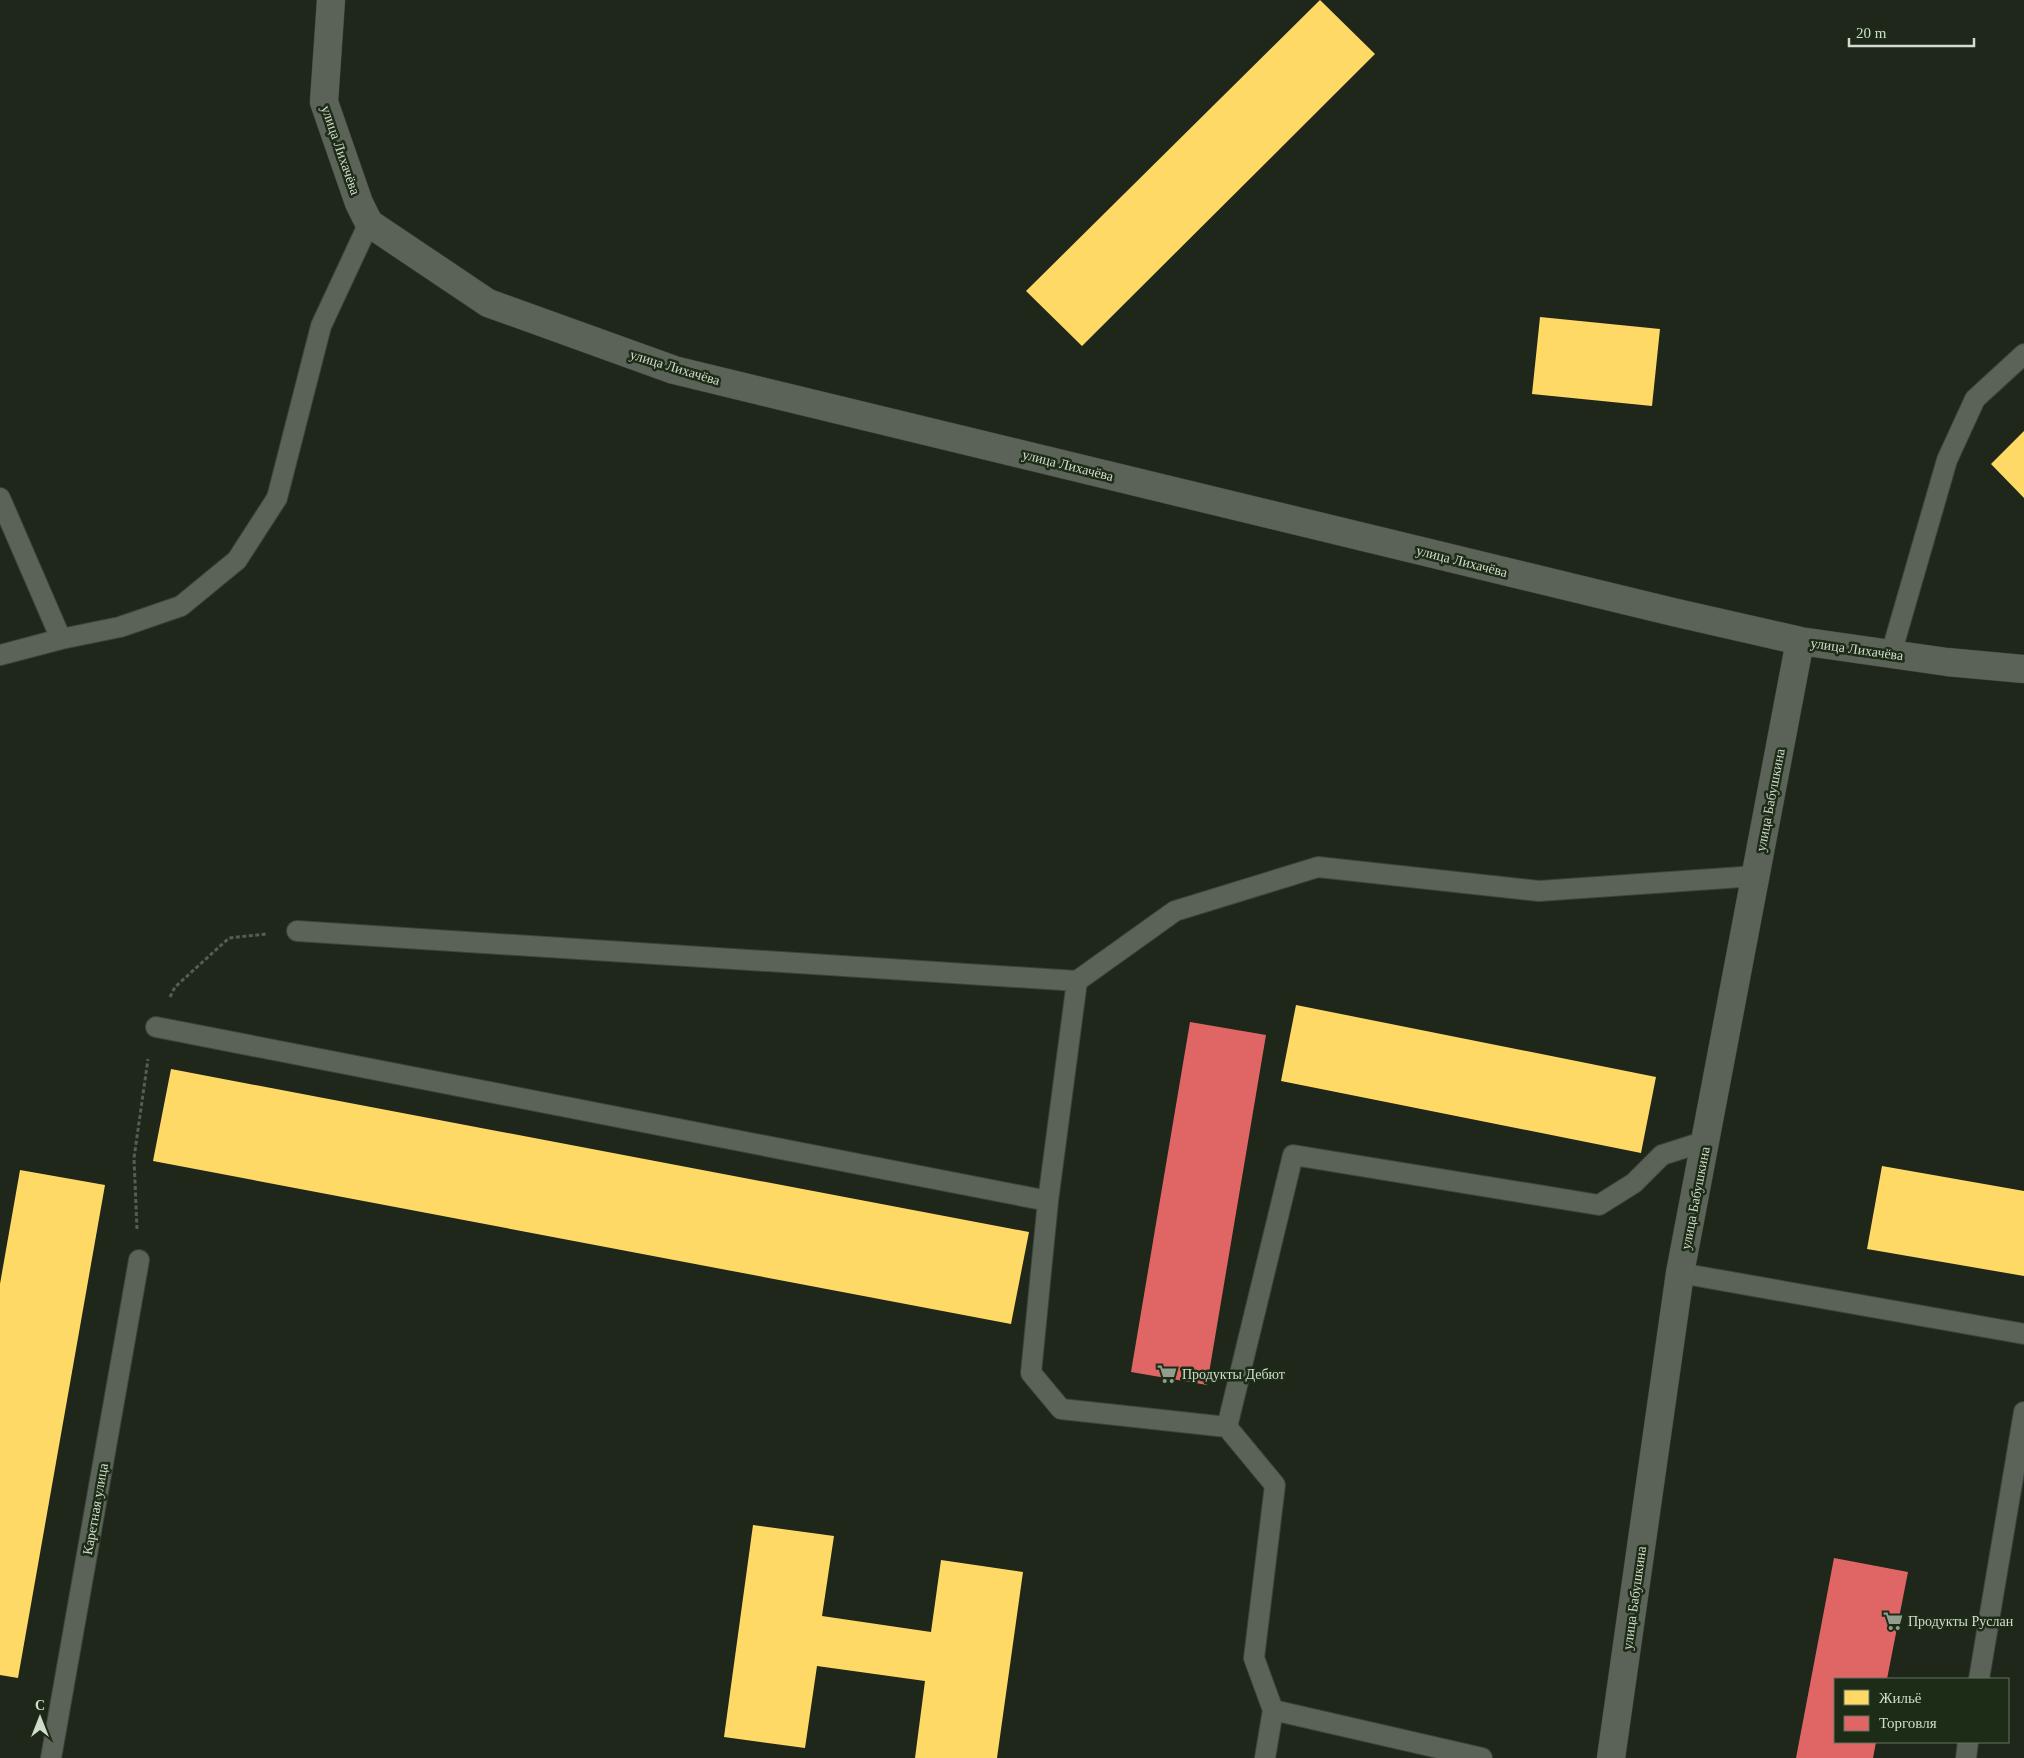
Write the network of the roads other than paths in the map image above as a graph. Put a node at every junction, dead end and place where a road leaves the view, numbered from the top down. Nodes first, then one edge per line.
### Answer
1 (331, 0) edge
2 (369, 223) junction
3 (2024, 354) edge
4 (0, 498) edge
5 (61, 639) junction
6 (1800, 641) junction
7 (1891, 654) junction
8 (0, 655) edge
9 (2024, 669) edge
10 (1756, 876) junction
11 (297, 931) dead end
12 (1077, 981) junction
13 (156, 1027) dead end
14 (1706, 1141) junction
15 (1048, 1201) junction
16 (139, 1260) dead end
17 (1680, 1273) junction
18 (2024, 1334) edge
19 (2024, 1412) edge
20 (1227, 1427) junction
21 (1979, 1678) edge
22 (1274, 1710) junction
23 (1968, 1743) edge
24 (51, 1758) edge
25 (1265, 1758) edge
26 (1482, 1758) edge
27 (1611, 1758) edge
28 (1966, 1758) edge

1 - 2 street, улица Лихачёва
2 - 5 lane
2 - 6 street, улица Лихачёва
3 - 7 lane
4 - 5 lane
5 - 8 lane
6 - 7 street, улица Лихачёва
6 - 10 street, улица Бабушкина
7 - 9 street, улица Лихачёва
10 - 12 lane
10 - 14 street, улица Бабушкина
11 - 12 lane
12 - 15 lane
13 - 15 lane
14 - 17 street, улица Бабушкина
14 - 20 lane
15 - 20 lane
16 - 24 lane, Каретная улица
17 - 18 lane
17 - 27 street, улица Бабушкина
19 - 21 lane
20 - 22 lane
22 - 25 lane
22 - 26 lane
23 - 28 lane

